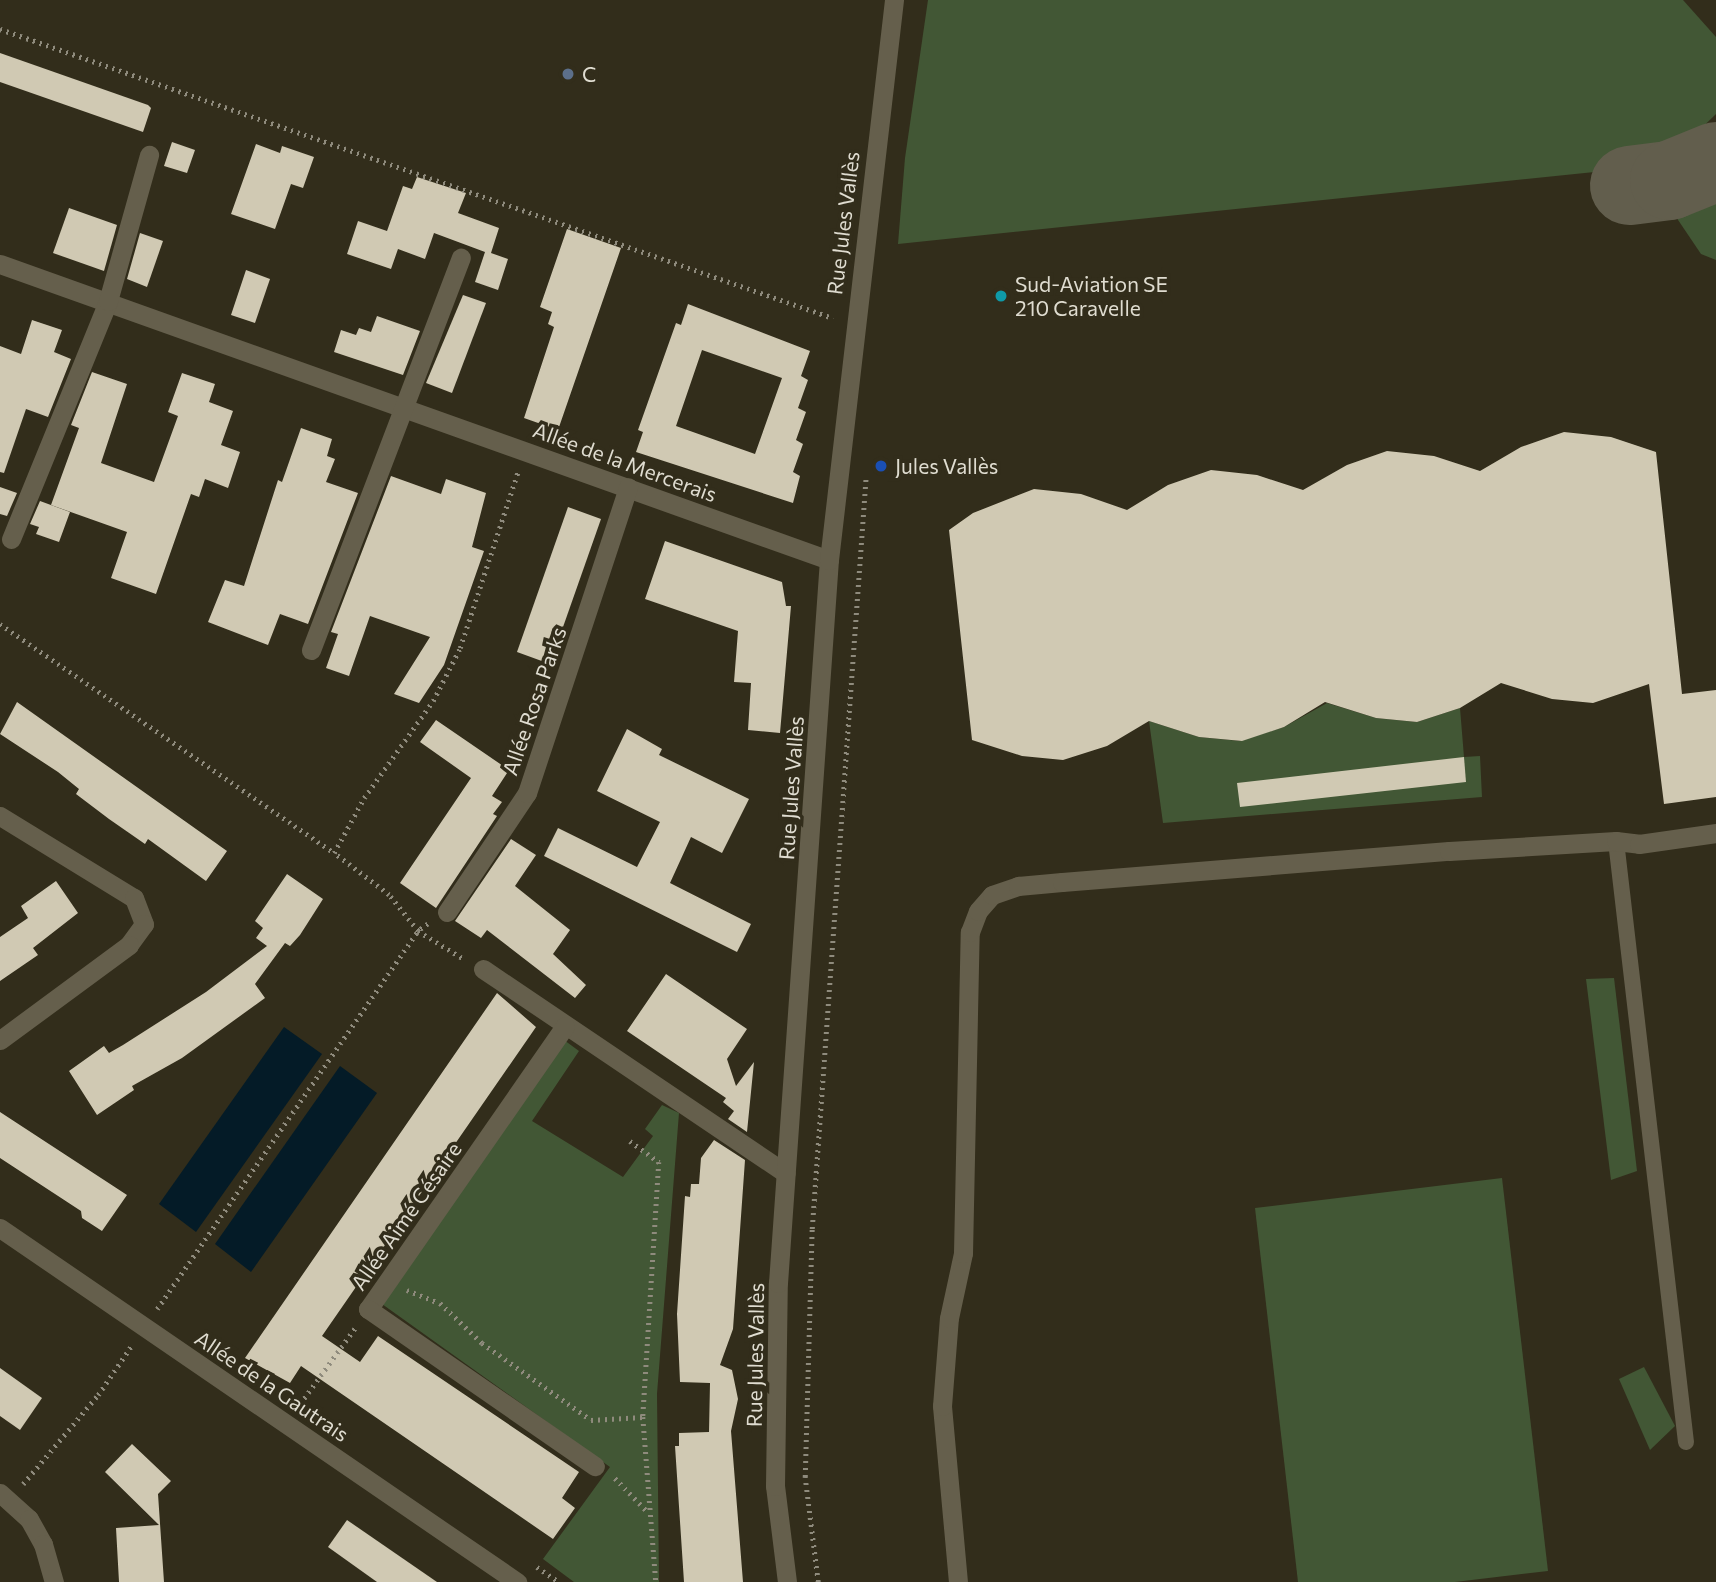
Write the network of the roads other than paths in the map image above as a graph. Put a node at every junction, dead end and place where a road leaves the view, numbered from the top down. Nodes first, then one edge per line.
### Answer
1 (894, 0) edge
2 (149, 155) dead end
3 (461, 258) dead end
4 (0, 264) edge
5 (108, 301) junction
6 (406, 408) junction
7 (628, 487) junction
8 (11, 539) dead end
9 (830, 560) junction
10 (311, 650) dead end
11 (0, 816) edge
12 (1716, 833) edge
13 (1616, 841) junction
14 (447, 912) road end
15 (483, 969) road end
16 (565, 1026) junction
17 (0, 1040) edge
18 (786, 1173) junction
19 (0, 1228) edge
20 (1686, 1442) dead end
21 (595, 1465) road end
22 (5, 1496) edge
23 (54, 1582) edge
24 (517, 1582) edge
25 (787, 1582) edge
26 (958, 1582) edge

1 - 9 street, Rue Jules Vallès
2 - 5 street
3 - 6 street
4 - 5 street, Allée de la Mercerais
5 - 6 street, Allée de la Mercerais
5 - 8 street
6 - 7 street, Allée de la Mercerais
6 - 10 street
7 - 9 street, Allée de la Mercerais
7 - 14 street, Allée Rosa Parks
9 - 18 street, Rue Jules Vallès
11 - 17 street
12 - 13 street
13 - 20 lane
13 - 26 street
15 - 16 street
16 - 18 street
16 - 21 street, Allée Aimé Césaire
18 - 25 street, Rue Jules Vallès
19 - 24 street, Allée de la Gautrais
22 - 23 street

